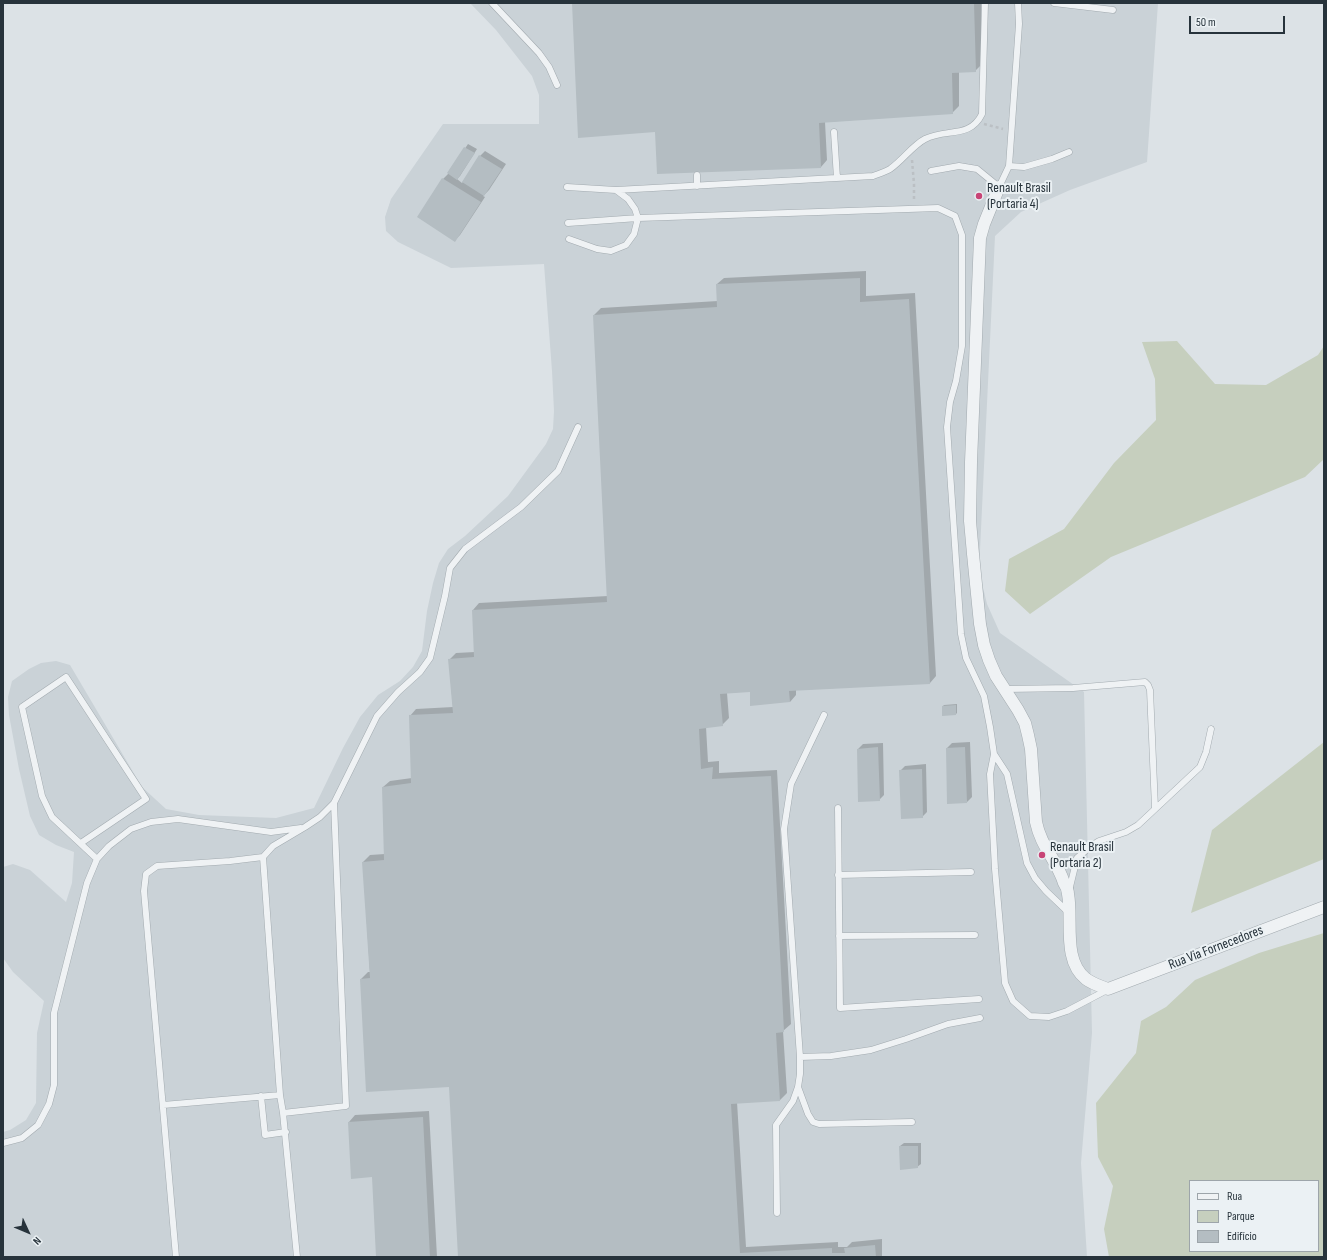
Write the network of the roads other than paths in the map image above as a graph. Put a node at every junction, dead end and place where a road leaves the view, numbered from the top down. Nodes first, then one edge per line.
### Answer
1 (492, 3) edge
2 (985, 3) edge
3 (1018, 3) edge
4 (1054, 3) edge
5 (1113, 10) dead end
6 (557, 84) dead end
7 (834, 132) dead end
8 (1068, 152) dead end
9 (1009, 166) junction
10 (931, 171) dead end
11 (697, 175) dead end
12 (837, 178) junction
13 (697, 186) junction
14 (567, 187) dead end
15 (999, 187) junction
16 (616, 190) junction
17 (638, 218) junction
18 (568, 223) dead end
19 (569, 239) dead end
20 (578, 427) dead end
21 (1003, 689) junction
22 (824, 715) dead end
23 (1211, 730) dead end
24 (994, 754) junction
25 (334, 803) junction
26 (838, 808) dead end
27 (1155, 808) junction
28 (305, 827) junction
29 (81, 843) junction
30 (263, 857) junction
31 (96, 859) junction
32 (971, 872) dead end
33 (838, 875) junction
34 (1068, 895) junction
35 (1324, 907) edge
36 (1069, 912) junction
37 (975, 935) dead end
38 (839, 936) junction
39 (1108, 989) junction
40 (979, 999) dead end
41 (980, 1018) dead end
42 (800, 1057) junction
43 (798, 1087) junction
44 (280, 1095) junction
45 (261, 1096) junction
46 (163, 1105) junction
47 (283, 1113) junction
48 (912, 1122) dead end
49 (286, 1132) junction
50 (3, 1143) edge
51 (777, 1213) dead end
52 (176, 1257) edge
53 (297, 1257) edge

1 - 6 lane
2 - 12 lane
3 - 9 lane
4 - 5 lane
7 - 12 lane
8 - 9 lane
9 - 15 lane
10 - 15 lane
11 - 13 lane
12 - 13 lane
13 - 16 lane
14 - 16 lane
15 - 21 street
16 - 17 lane
17 - 18 lane
17 - 19 lane
17 - 24 lane
20 - 25 lane
21 - 27 lane
21 - 34 street
22 - 42 lane
23 - 27 lane
24 - 36 lane
24 - 39 lane
25 - 28 lane
25 - 47 lane
26 - 33 lane
27 - 34 lane
28 - 30 lane
28 - 31 lane
29 - 29 lane
29 - 31 lane
30 - 44 lane
30 - 46 lane
31 - 50 lane
32 - 33 lane
33 - 38 lane
34 - 36 street
35 - 39 street, Rua Via Fornecedores
36 - 39 street
37 - 38 lane
38 - 40 lane
41 - 42 lane
42 - 43 lane
43 - 48 lane
43 - 51 lane
44 - 45 lane
44 - 47 lane
45 - 46 lane
45 - 49 lane
46 - 52 lane
47 - 49 lane
49 - 53 lane

